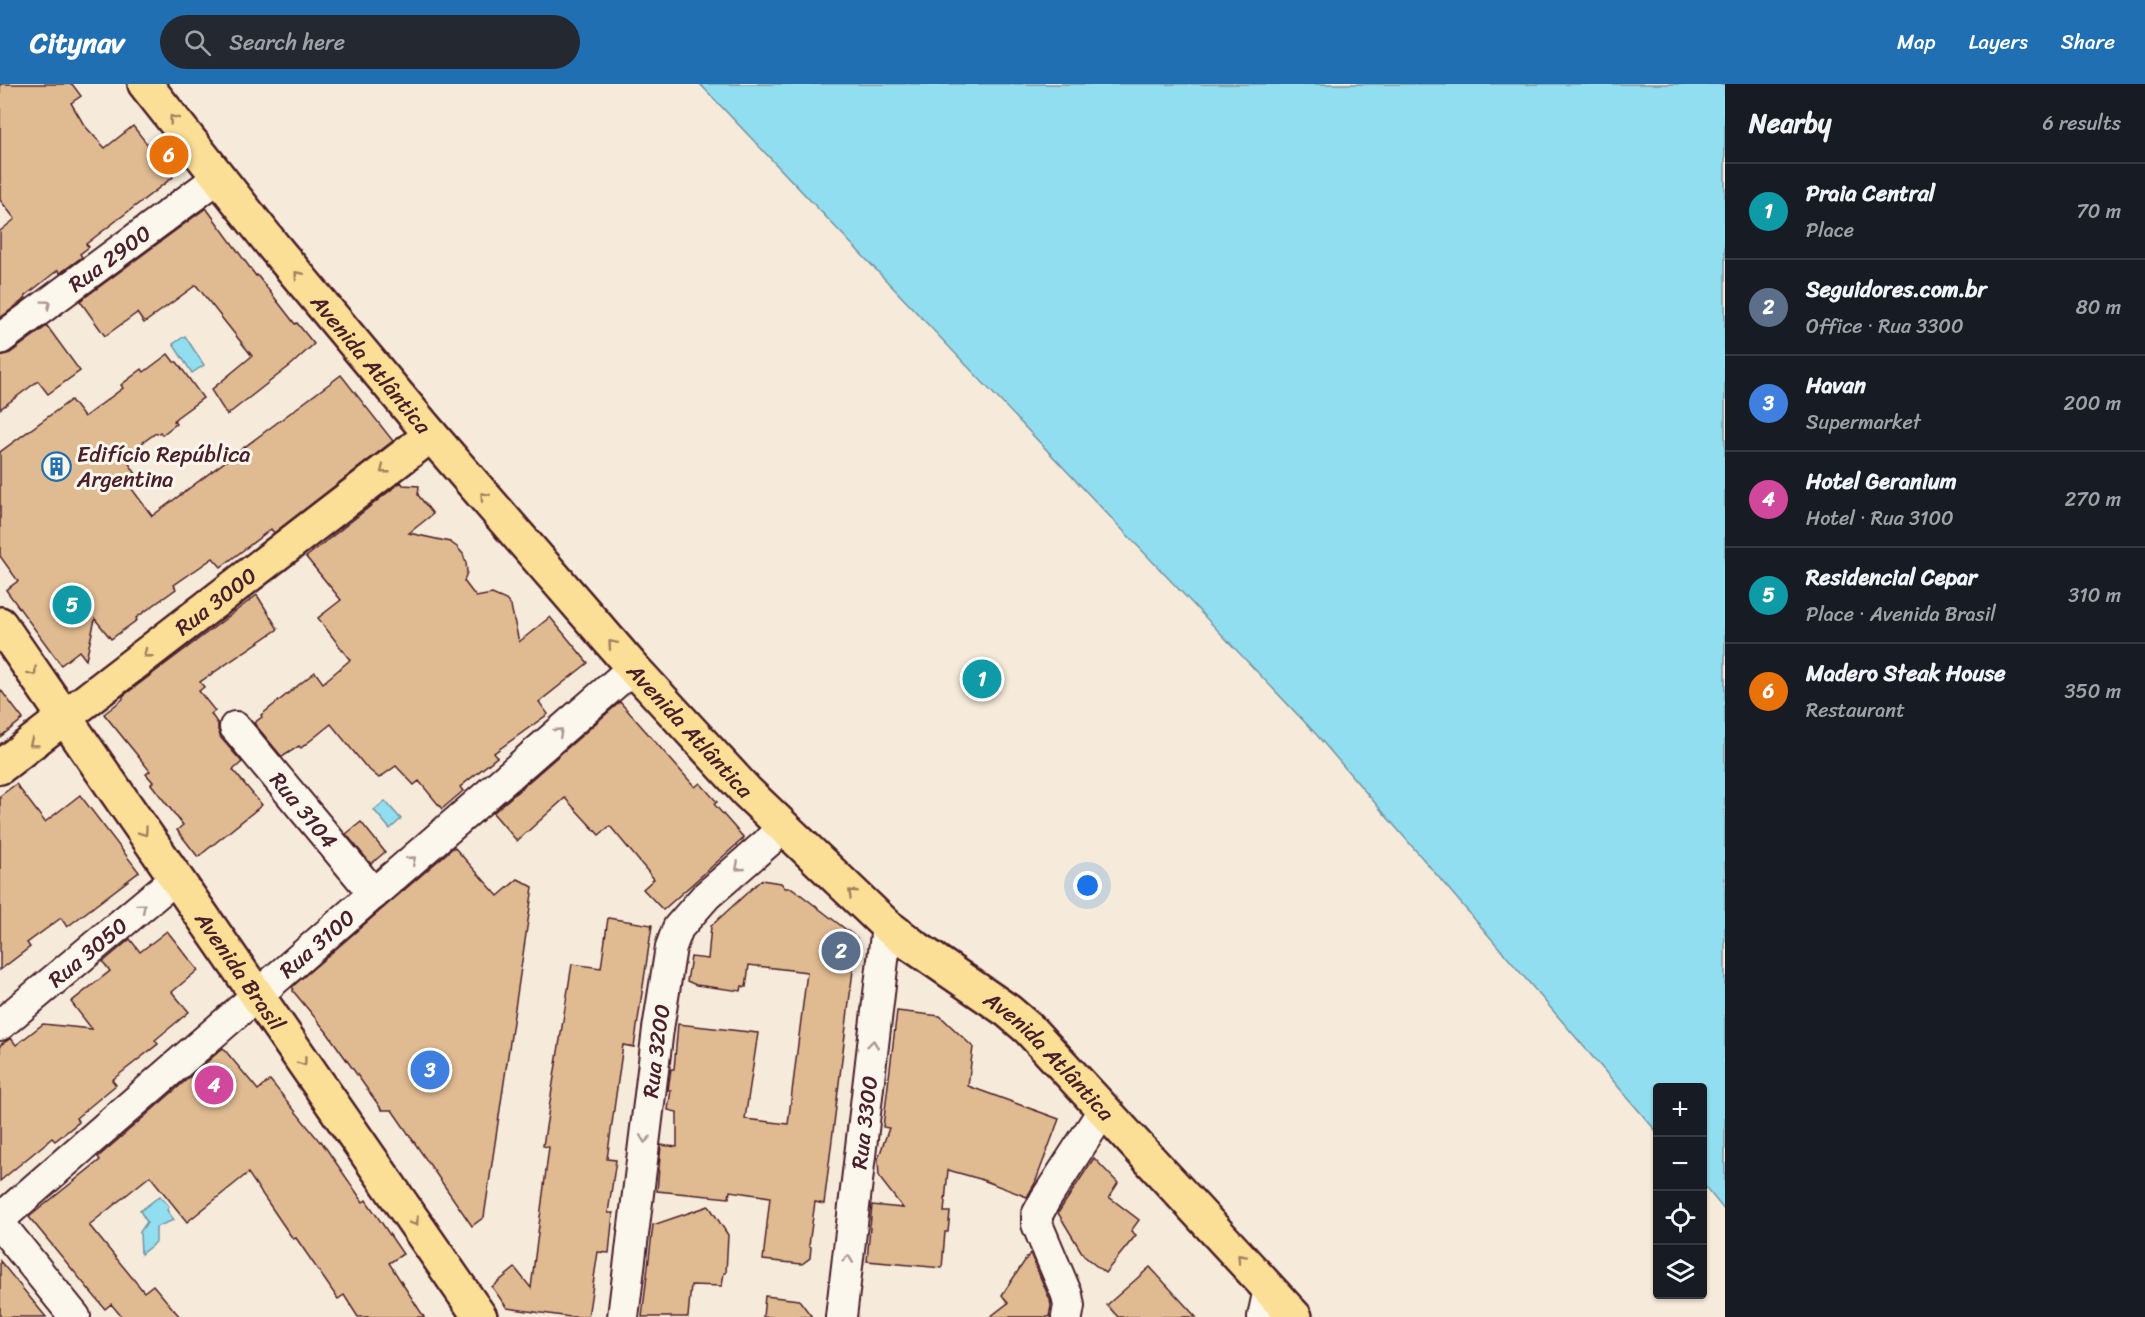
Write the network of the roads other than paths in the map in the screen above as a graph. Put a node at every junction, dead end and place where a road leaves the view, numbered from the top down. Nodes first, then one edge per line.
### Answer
1 (145, 84) edge
2 (219, 177) junction
3 (0, 339) edge
4 (431, 435) junction
5 (4, 637) edge
6 (633, 668) junction
7 (65, 718) junction
8 (235, 727) dead end
9 (0, 767) edge
10 (782, 827) junction
11 (176, 878) junction
12 (374, 894) junction
13 (887, 926) junction
14 (257, 995) junction
15 (0, 1025) edge
16 (1104, 1109) junction
17 (0, 1219) edge
18 (0, 1224) edge
19 (1266, 1303) edge
20 (75, 1317) edge
21 (480, 1317) edge
22 (622, 1317) edge
23 (841, 1317) edge
24 (1067, 1317) edge
25 (1295, 1317) edge

2 -> 1 main road, Avenida Atlântica
3 -> 2 street, Rua 2900
4 -> 2 main road, Avenida Atlântica
6 -> 4 main road, Avenida Atlântica
4 -> 7 main road, Rua 3000
5 -> 7 main road, Avenida Brasil
6 - 10 main road, Avenida Atlântica
12 -> 6 street, Rua 3100
7 -> 9 main road, Rua 3000
7 -> 11 main road, Avenida Brasil
8 - 12 street, Rua 3104
13 -> 10 main road, Avenida Atlântica
10 -> 22 street, Rua 3200
11 - 14 main road, Avenida Brasil
15 -> 11 street, Rua 3050
12 - 14 street, Rua 3100
13 - 16 main road, Avenida Atlântica
23 -> 13 street, Rua 3300
14 - 17 street, Rua 3100
14 -> 21 main road, Avenida Brasil
19 -> 16 main road, Avenida Atlântica
16 - 24 street
18 - 20 street
19 - 25 main road, Avenida Atlântica

